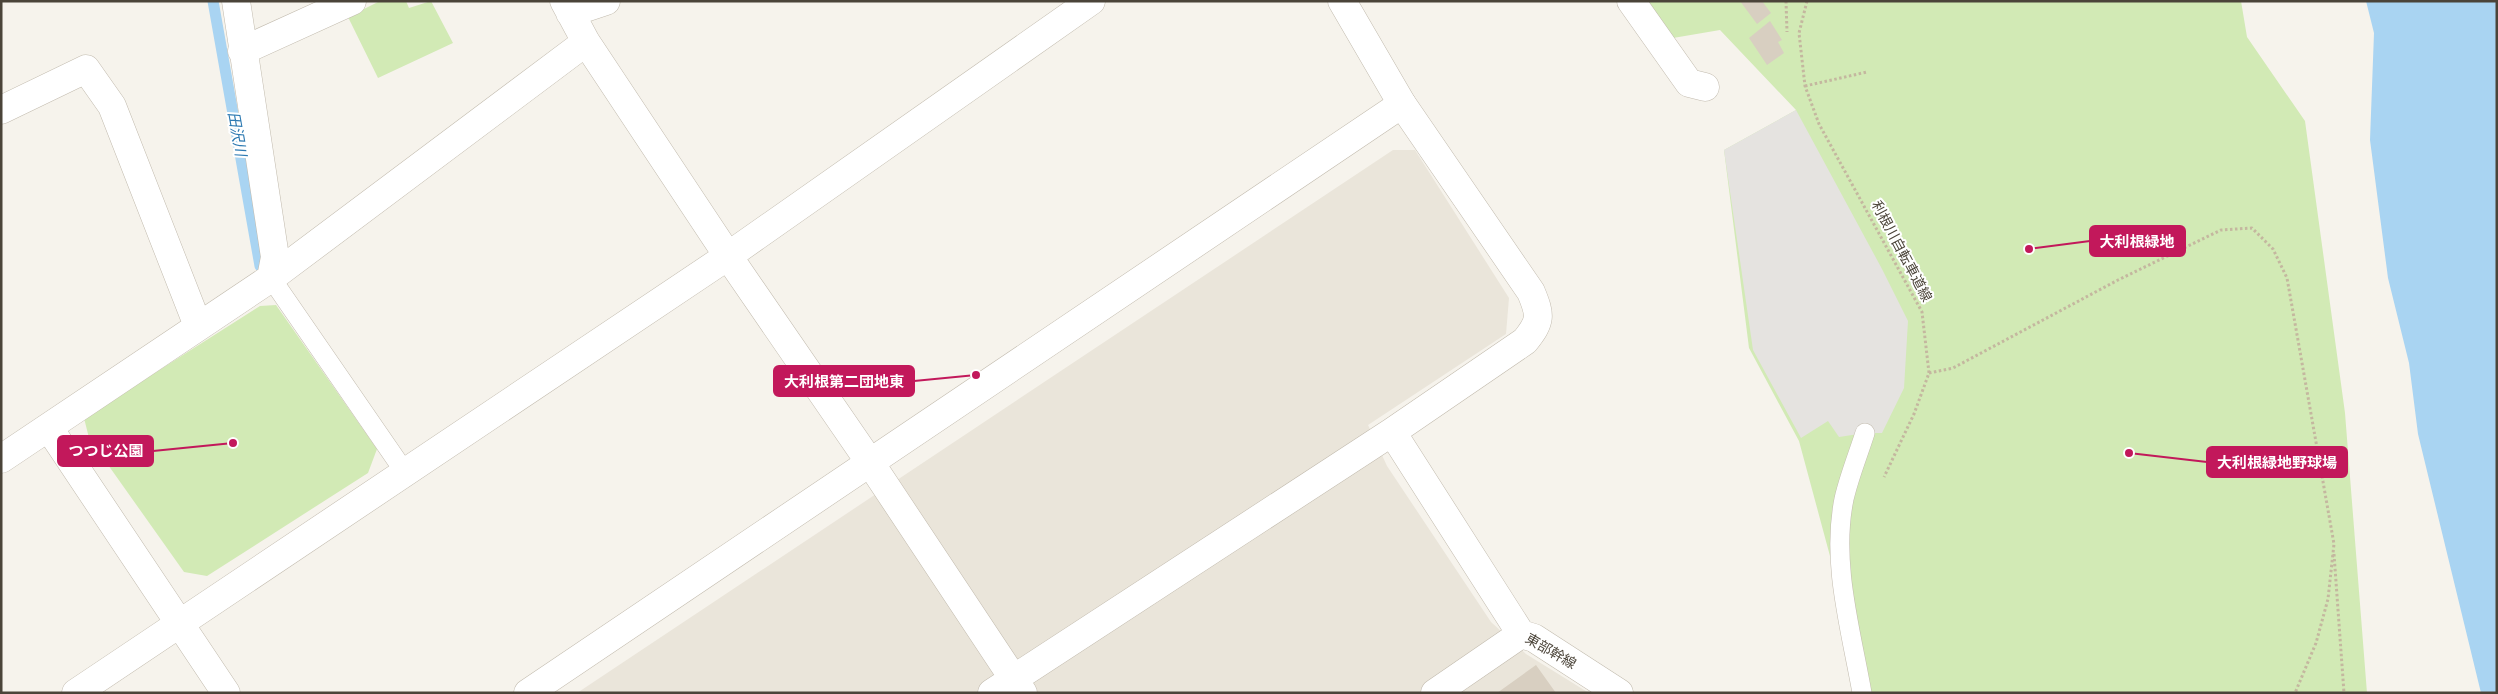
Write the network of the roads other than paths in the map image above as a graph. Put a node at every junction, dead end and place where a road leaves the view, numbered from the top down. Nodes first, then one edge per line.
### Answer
1 (236, 1) edge
2 (352, 1) edge
3 (606, 1) edge
4 (1091, 1) edge
5 (1342, 1) edge
6 (1631, 1) edge
7 (567, 7) edge
8 (586, 42) junction
9 (242, 50) junction
10 (1705, 87) dead end
11 (1402, 104) junction
12 (1, 110) edge
13 (728, 256) junction
14 (271, 278) junction
15 (198, 326) junction
16 (49, 428) junction
17 (1392, 432) junction
18 (1865, 433) dead end
19 (1, 459) edge
20 (869, 461) junction
21 (404, 471) junction
22 (182, 624) junction
23 (1521, 634) junction
24 (1010, 688) edge
25 (76, 693) edge
26 (226, 693) edge
27 (528, 693) edge
28 (1435, 693) edge
29 (1619, 693) edge
30 (1862, 693) edge

1 - 9 street
2 - 9 street
3 - 7 street
4 - 13 street
5 - 11 street
6 - 10 street
7 - 8 street
8 - 13 street
8 - 14 street
9 - 14 street
11 - 17 street
11 - 20 street
12 - 15 street
13 - 20 street
13 - 21 street
14 - 15 street
14 - 21 lane
15 - 16 street
16 - 19 street
16 - 22 street
17 - 23 street
17 - 24 street
18 - 30 lane
20 - 24 street
20 - 27 street
21 - 22 street
22 - 25 street
22 - 26 street
23 - 28 street, 東部幹線
23 - 29 street, 東部幹線

